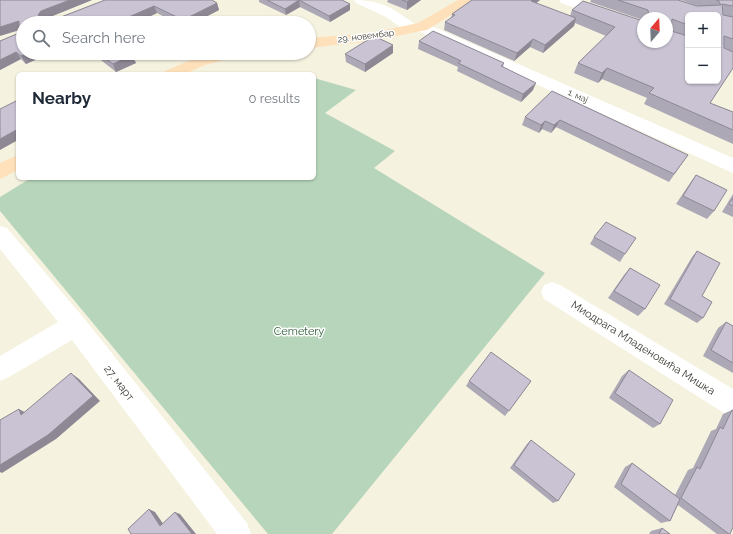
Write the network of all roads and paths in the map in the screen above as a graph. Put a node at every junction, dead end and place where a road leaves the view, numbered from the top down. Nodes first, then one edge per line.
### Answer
1 (361, 0) edge
2 (468, 0) edge
3 (566, 0) edge
4 (637, 25) edge
5 (417, 28) junction
6 (316, 42) edge
7 (206, 60) edge
8 (176, 72) edge
9 (16, 163) edge
10 (733, 166) edge
11 (0, 172) edge
12 (0, 234) edge
13 (552, 292) dead end
14 (75, 325) junction
15 (0, 369) edge
16 (733, 404) edge
17 (236, 534) edge

1 - 5 street, 1. мај
2 - 5 main road, 29. новембар
3 - 4 street
5 - 6 main road, 29. новембар
5 - 10 street, 1. мај
7 - 8 main road
9 - 11 main road
12 - 14 street, 27. март
13 - 16 street, Миодрага Младеновића Мишка
14 - 15 street
14 - 17 street, 27. март

